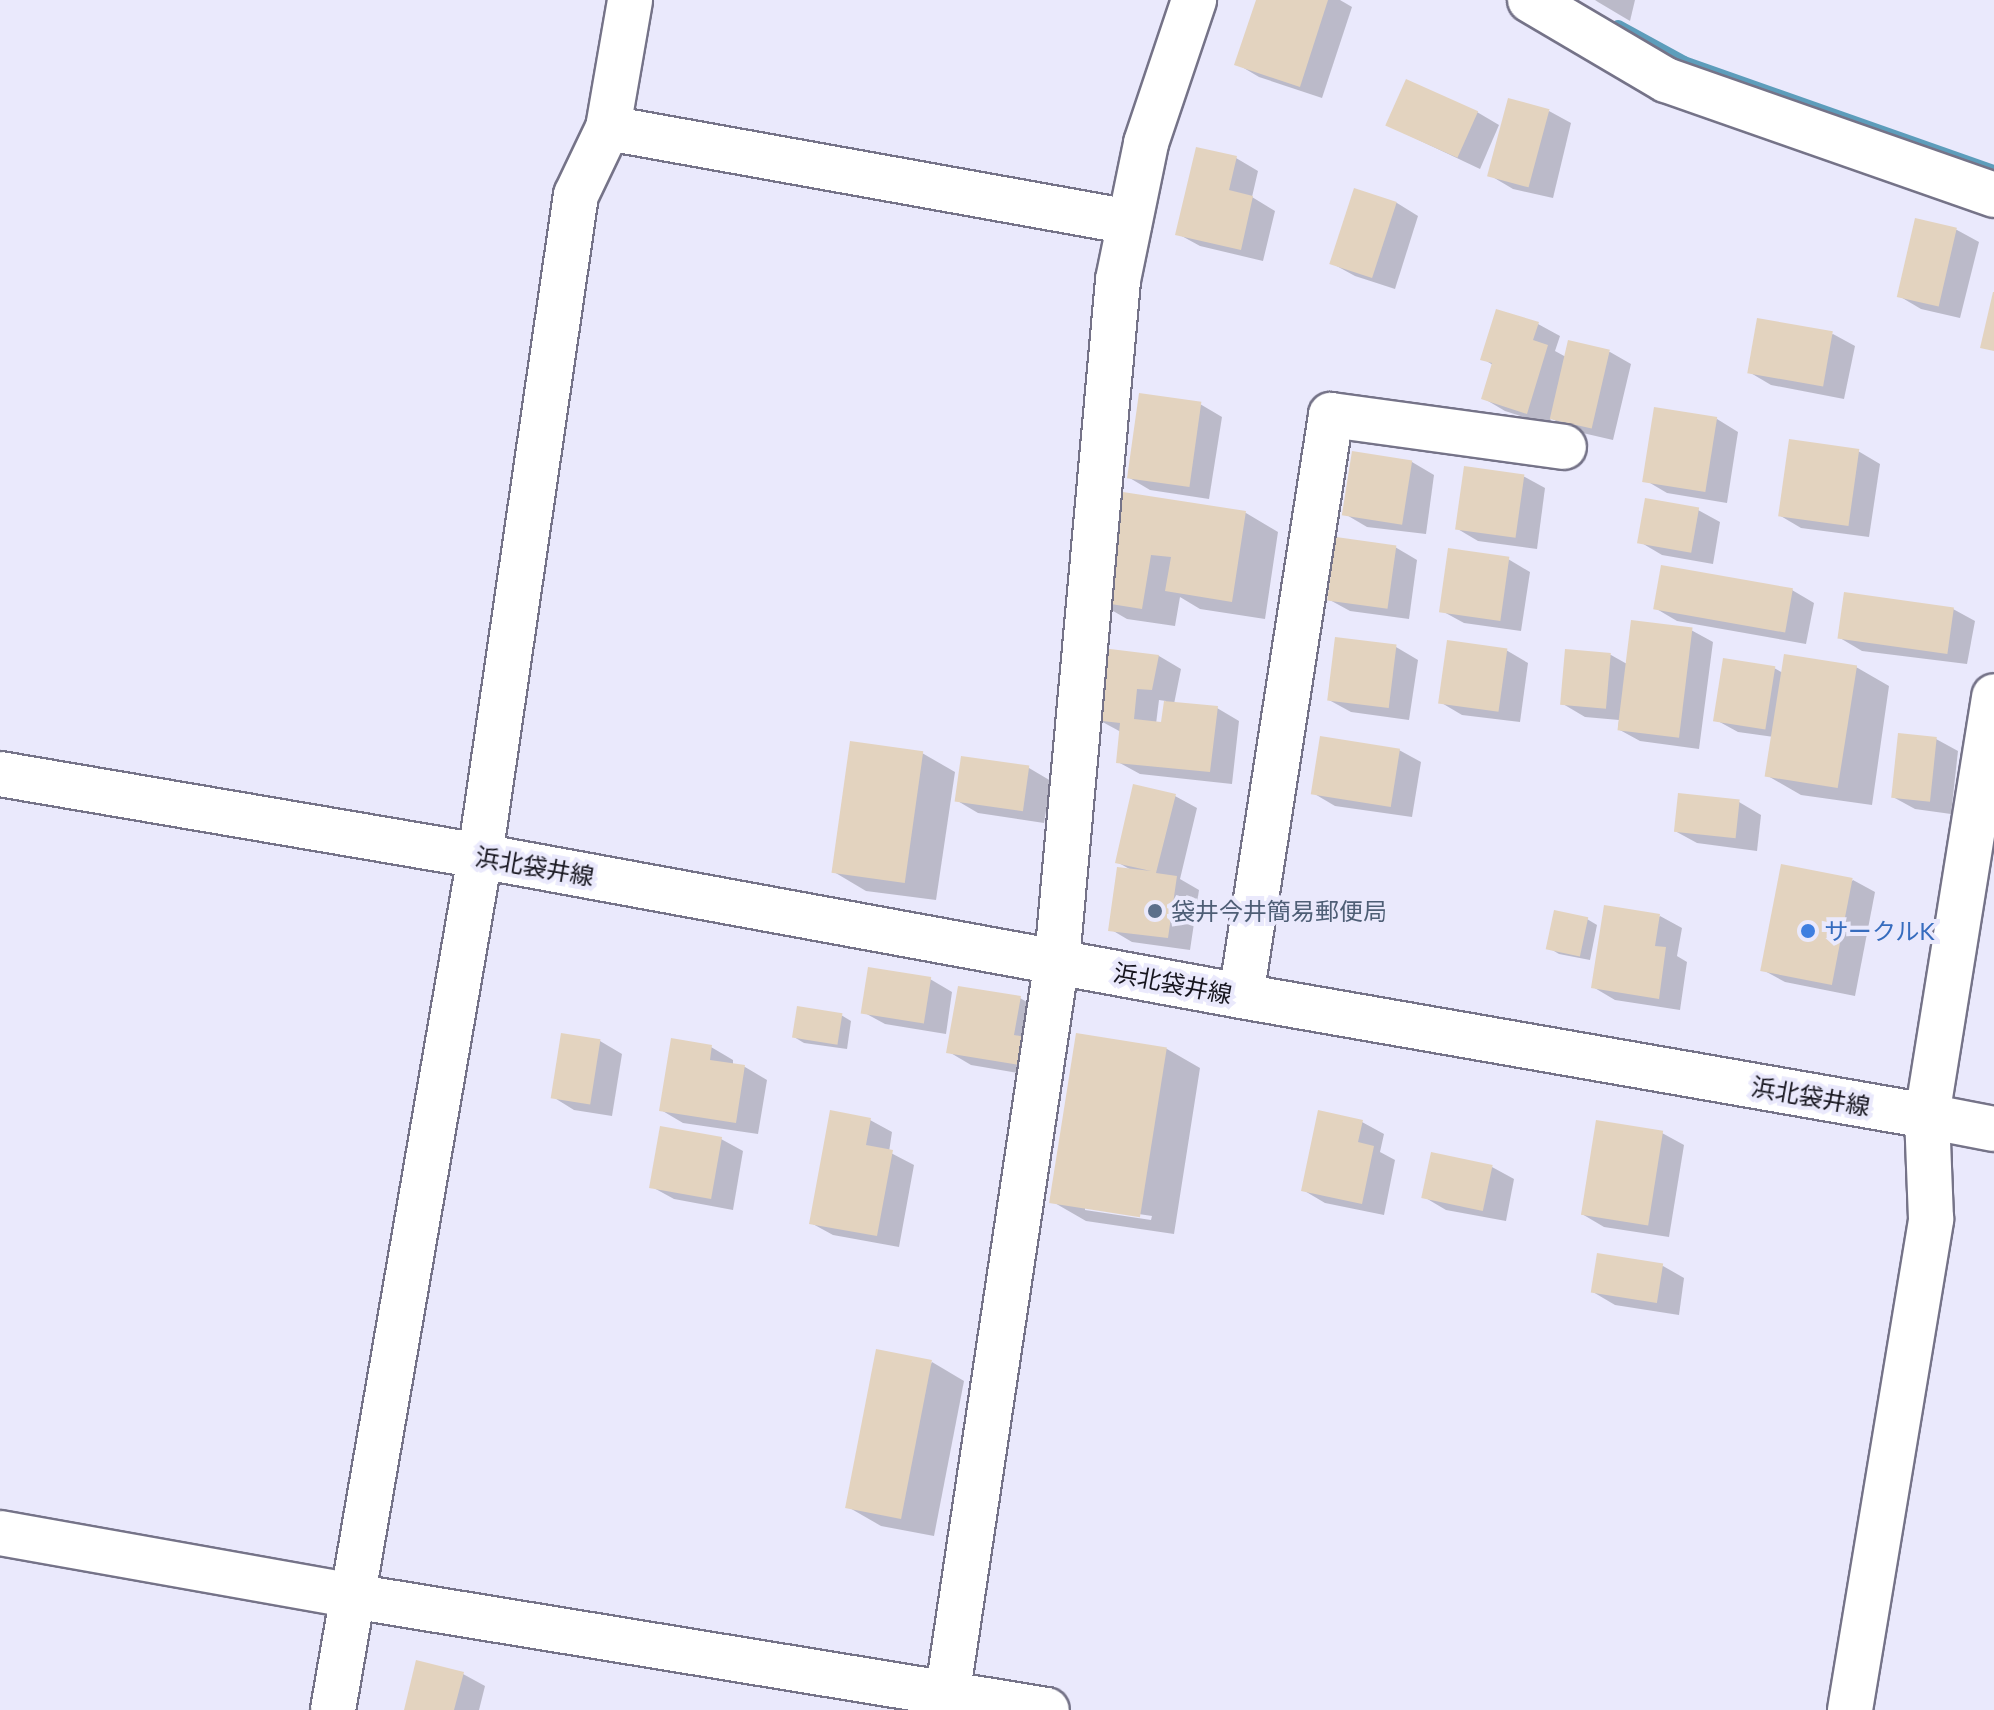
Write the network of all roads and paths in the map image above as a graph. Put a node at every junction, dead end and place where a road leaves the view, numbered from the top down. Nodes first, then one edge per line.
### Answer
1 (630, 0) edge
2 (1194, 0) edge
3 (1530, 0) edge
4 (608, 128) junction
5 (1994, 195) edge
6 (1130, 222) junction
7 (1564, 447) dead end
8 (1994, 696) edge
9 (0, 774) edge
10 (480, 856) junction
11 (1057, 960) junction
12 (1241, 996) junction
13 (1927, 1116) junction
14 (1994, 1129) edge
15 (0, 1533) edge
16 (352, 1596) junction
17 (947, 1701) edge
18 (333, 1710) edge
19 (1047, 1710) edge
20 (1850, 1710) edge

1 - 4 street
2 - 6 street
3 - 5 street
4 - 6 street
4 - 10 street
6 - 11 street
7 - 12 street
8 - 13 street
9 - 10 street, 浜北袋井線
10 - 11 street, 浜北袋井線
10 - 16 street
11 - 12 street, 浜北袋井線
11 - 17 street
12 - 13 street, 浜北袋井線
13 - 14 street, 浜北袋井線
13 - 20 street
15 - 16 street
16 - 17 street
16 - 18 street
17 - 19 street

